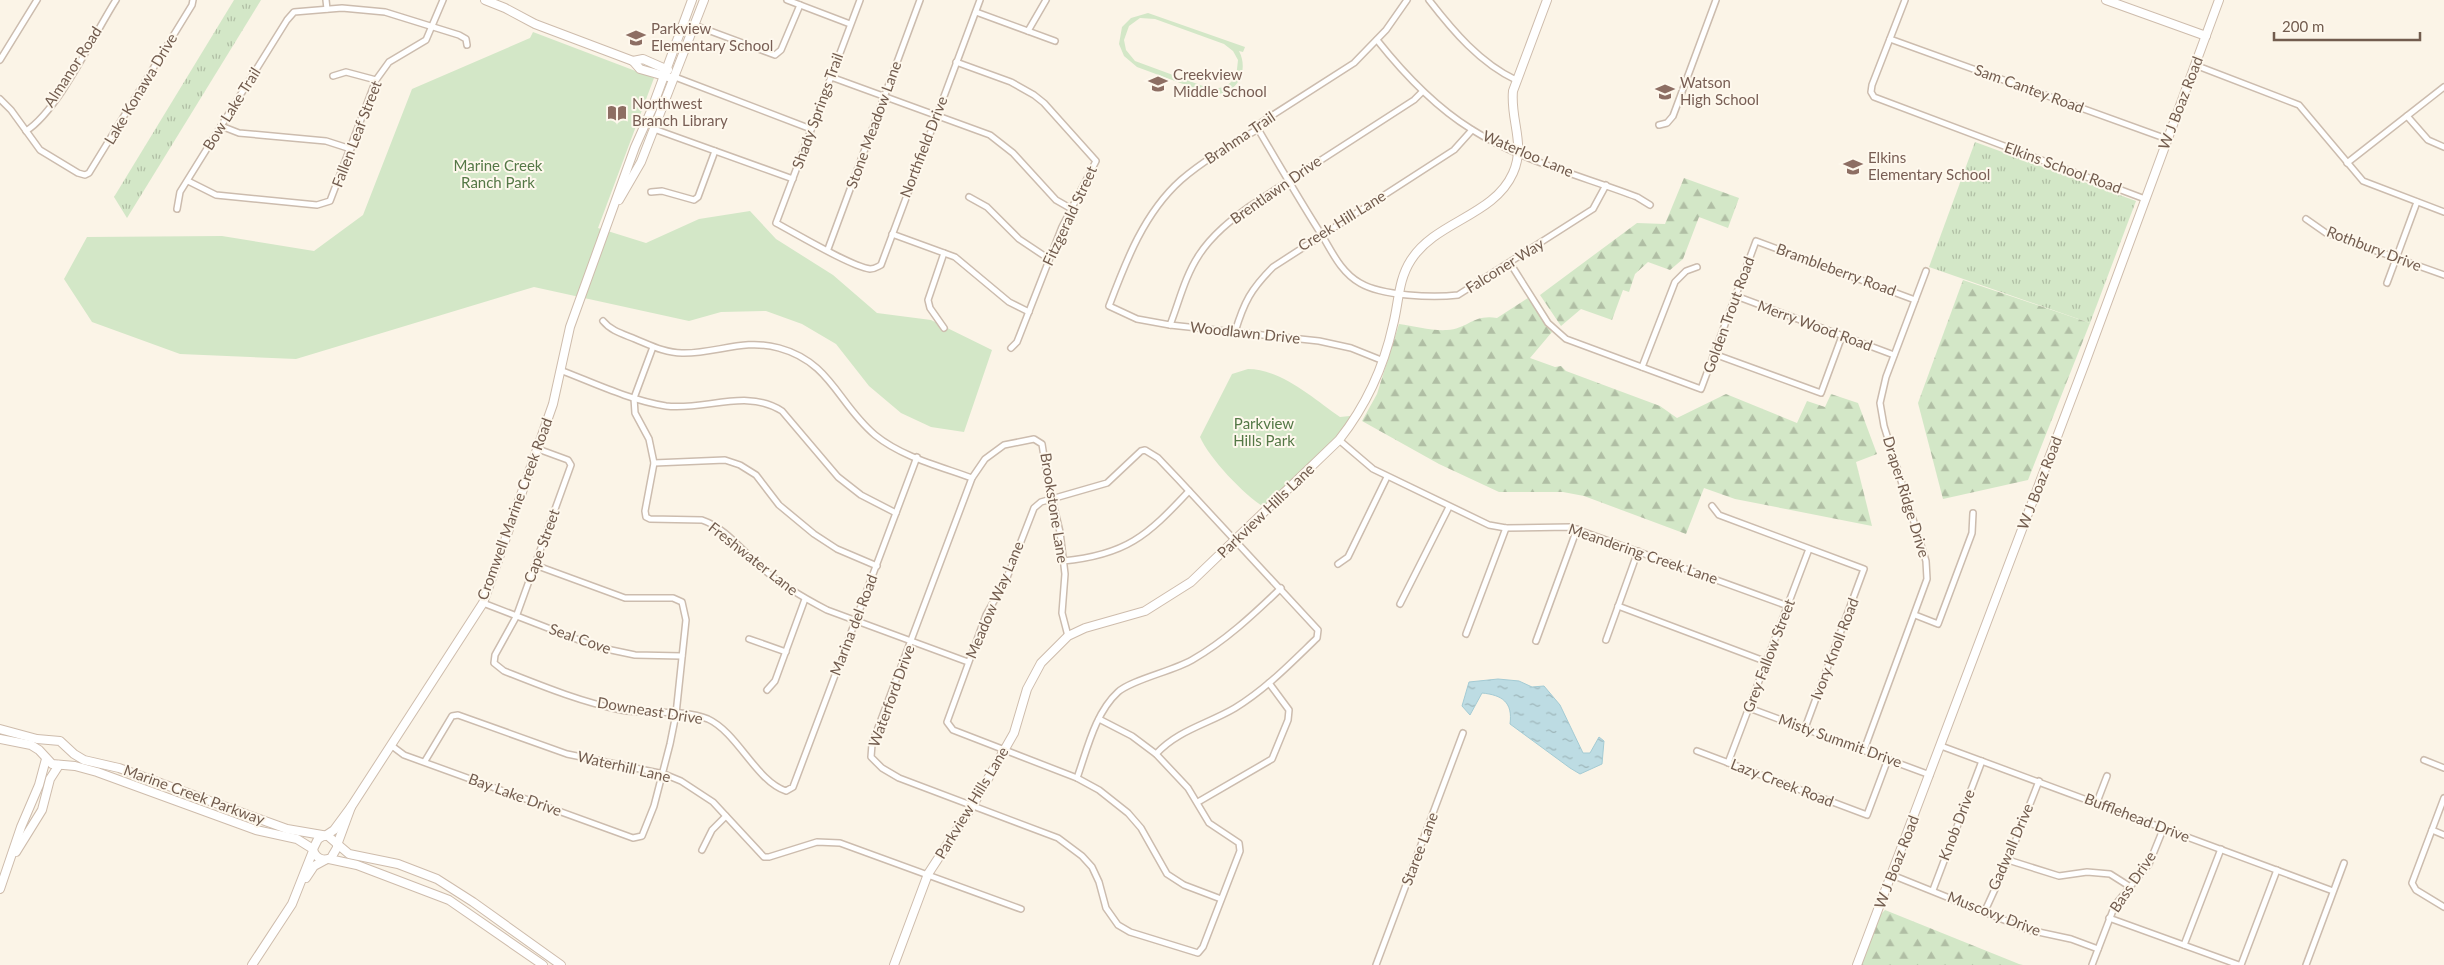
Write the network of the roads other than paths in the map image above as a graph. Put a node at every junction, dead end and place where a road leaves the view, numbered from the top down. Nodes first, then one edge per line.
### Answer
1 (37, 0) edge
2 (116, 0) edge
3 (193, 0) edge
4 (326, 0) edge
5 (442, 0) edge
6 (485, 0) edge
7 (692, 0) edge
8 (704, 0) edge
9 (788, 0) edge
10 (860, 0) edge
11 (920, 0) edge
12 (980, 0) edge
13 (1046, 0) edge
14 (1407, 0) edge
15 (1429, 0) edge
16 (1547, 0) edge
17 (1716, 0) edge
18 (1905, 0) edge
19 (2106, 0) edge
20 (2219, 0) edge
21 (506, 4) edge
22 (800, 5) junction
23 (327, 9) junction
24 (976, 12) junction
25 (850, 24) junction
26 (694, 25) junction
27 (433, 26) junction
28 (1028, 31) junction
29 (2206, 36) junction
30 (1890, 39) junction
31 (1377, 40) junction
32 (1055, 41) dead end
33 (467, 45) dead end
34 (0, 60) edge
35 (633, 61) junction
36 (956, 62) junction
37 (2195, 65) junction
38 (666, 68) junction
39 (333, 76) dead end
40 (663, 77) junction
41 (675, 77) junction
42 (831, 77) junction
43 (376, 80) junction
44 (1516, 80) junction
45 (2444, 87) edge
46 (1422, 92) junction
47 (885, 97) junction
48 (0, 99) edge
49 (936, 115) junction
50 (2406, 116) junction
51 (1659, 125) dead end
52 (221, 126) junction
53 (654, 129) junction
54 (811, 129) junction
55 (1258, 129) junction
56 (1472, 130) junction
57 (26, 131) junction
58 (2167, 139) junction
59 (2444, 147) edge
60 (351, 149) junction
61 (716, 151) junction
62 (1519, 153) junction
63 (2346, 163) junction
64 (792, 180) junction
65 (188, 181) junction
66 (1288, 182) junction
67 (1606, 185) junction
68 (651, 192) dead end
69 (969, 197) dead end
70 (2145, 198) junction
71 (2417, 202) junction
72 (1650, 205) dead end
73 (1070, 208) junction
74 (177, 209) dead end
75 (2444, 212) edge
76 (610, 216) junction
77 (2306, 219) dead end
78 (892, 234) junction
79 (1321, 234) junction
80 (1756, 241) joint
81 (828, 249) junction
82 (944, 253) junction
83 (2397, 258) junction
84 (1049, 259) junction
85 (1510, 263) junction
86 (1697, 267) dead end
87 (1926, 271) dead end
88 (2444, 276) edge
89 (2387, 283) dead end
90 (1398, 293) junction
91 (1736, 296) junction
92 (1915, 300) junction
93 (1109, 306) joint
94 (1029, 312) junction
95 (602, 321) dead end
96 (1170, 324) junction
97 (944, 328) dead end
98 (1235, 332) junction
99 (1842, 336) junction
100 (653, 346) junction
101 (1011, 348) dead end
102 (1714, 354) junction
103 (1894, 355) junction
104 (1382, 360) junction
105 (1642, 367) junction
106 (560, 370) junction
107 (634, 398) junction
108 (1339, 440) junction
109 (1040, 441) joint
110 (538, 449) junction
111 (918, 457) junction
112 (654, 463) junction
113 (1387, 477) junction
114 (972, 478) junction
115 (1189, 491) junction
116 (1051, 499) junction
117 (1712, 506) dead end
118 (1449, 507) junction
119 (1974, 513) dead end
120 (896, 514) junction
121 (1506, 528) junction
122 (1577, 529) junction
123 (1235, 540) junction
124 (1808, 548) junction
125 (1638, 551) junction
126 (1063, 561) junction
127 (1338, 564) dead end
128 (535, 565) junction
129 (877, 566) junction
130 (1281, 588) junction
131 (805, 599) junction
132 (483, 603) junction
133 (1400, 604) dead end
134 (1618, 606) junction
135 (1788, 606) junction
136 (1915, 615) junction
137 (516, 616) junction
138 (856, 621) junction
139 (1466, 634) dead end
140 (1068, 636) junction
141 (749, 639) dead end
142 (1606, 640) dead end
143 (911, 641) junction
144 (1536, 641) dead end
145 (786, 652) junction
146 (682, 656) junction
147 (493, 660) joint
148 (968, 662) junction
149 (1767, 662) junction
150 (1270, 683) junction
151 (767, 690) dead end
152 (1749, 708) junction
153 (676, 714) junction
154 (1099, 719) junction
155 (1805, 728) junction
156 (0, 729) edge
157 (1464, 733) dead end
158 (0, 739) edge
159 (55, 740) junction
160 (392, 746) junction
161 (1941, 746) junction
162 (69, 748) junction
163 (1005, 750) junction
164 (1864, 750) junction
165 (1697, 752) dead end
166 (1156, 754) junction
167 (46, 759) junction
168 (1888, 759) junction
169 (2424, 760) dead end
170 (425, 761) junction
171 (1982, 761) junction
172 (1728, 763) junction
173 (60, 765) junction
174 (2444, 768) edge
175 (664, 774) junction
176 (1930, 775) junction
177 (2106, 776) dead end
178 (1077, 778) junction
179 (2039, 781) junction
180 (789, 791) joint
181 (2444, 798) edge
182 (1198, 802) junction
183 (2097, 802) junction
184 (973, 805) junction
185 (351, 807) junction
186 (726, 816) junction
187 (2164, 828) junction
188 (2432, 830) junction
189 (2444, 835) edge
190 (324, 836) junction
191 (337, 846) junction
192 (2220, 849) junction
193 (313, 850) junction
194 (702, 850) dead end
195 (327, 859) junction
196 (2008, 860) junction
197 (10, 862) junction
198 (2344, 863) dead end
199 (2277, 870) junction
200 (928, 874) junction
201 (1892, 875) junction
202 (303, 880) junction
203 (2129, 886) junction
204 (0, 889) edge
205 (1933, 890) junction
206 (2333, 891) junction
207 (462, 895) junction
208 (1221, 898) junction
209 (456, 904) junction
210 (2444, 906) edge
211 (1020, 908) dead end
212 (1984, 913) junction
213 (2109, 918) junction
214 (2184, 945) junction
215 (2098, 949) junction
216 (252, 965) edge
217 (543, 965) edge
218 (561, 965) edge
219 (894, 965) edge
220 (1376, 965) edge
221 (1857, 965) edge
222 (2092, 965) edge
223 (2240, 965) edge
224 (2306, 965) edge

1 - 34 street
2 - 57 street, Almanor Road
3 - 57 street, Lake Konawa Drive
4 - 23 street
5 - 27 street, Fallen Leaf Street
6 - 21 street
7 - 38 street, Cromwell Marine Creek Road
8 - 26 street, Cromwell Marine Creek Road
9 - 22 street
10 - 25 street, Shady Springs Trail
11 - 47 street, Stone Meadow Lane
12 - 24 street, Northfield Drive
13 - 28 street
14 - 31 street, Brahma Trail
15 - 44 street
16 - 44 street, Parkview Hills Lane
17 - 51 street
18 - 30 street
19 - 29 street
20 - 29 street, W J Boaz Road
21 - 35 street
22 - 25 street
22 - 26 street
23 - 27 street
23 - 52 street, Bow Lake Trail
24 - 28 street
24 - 36 street, Northfield Drive
25 - 42 street, Shady Springs Trail
26 - 41 street, Cromwell Marine Creek Road
27 - 33 street
27 - 43 street, Fallen Leaf Street
28 - 32 street
29 - 37 street, W J Boaz Road
30 - 58 street, Sam Cantey Road
30 - 70 street, Elkins School Road
31 - 46 street, Waterloo Lane
31 - 55 street, Brahma Trail
35 - 38 street
35 - 40 street
36 - 49 street, Northfield Drive
36 - 73 street, Fitzgerald Street
37 - 58 street, W J Boaz Road
37 - 63 street
38 - 40 street, Cromwell Marine Creek Road
38 - 41 street
39 - 43 street
40 - 41 street
40 - 76 street, Cromwell Marine Creek Road
41 - 53 street, Cromwell Marine Creek Road
41 - 54 street
42 - 47 street
42 - 54 street, Shady Springs Trail
43 - 60 street, Fallen Leaf Street
44 - 62 street, Parkview Hills Lane
45 - 50 street
46 - 56 street, Waterloo Lane
46 - 66 street, Brentlawn Drive
47 - 49 street
47 - 81 street, Stone Meadow Lane
48 - 57 street
49 - 73 street
49 - 78 street, Northfield Drive
50 - 59 street
50 - 63 street
52 - 60 street
52 - 65 street, Bow Lake Trail
53 - 61 street
53 - 76 street, Cromwell Marine Creek Road
54 - 64 street, Shady Springs Trail
55 - 66 street, Falconer Way
55 - 93 street, Brahma Trail
56 - 62 street, Waterloo Lane
56 - 79 street, Creek Hill Lane
58 - 70 street, W J Boaz Road
60 - 65 street, Fallen Leaf Street
61 - 64 street
61 - 68 street
62 - 67 street, Waterloo Lane
62 - 90 street, Parkview Hills Lane
63 - 71 street
64 - 81 street, Shady Springs Trail
65 - 74 street, Bow Lake Trail
66 - 79 street, Falconer Way
66 - 96 street, Brentlawn Drive
67 - 72 street, Waterloo Lane
67 - 85 street, Falconer Way
69 - 84 street
70 - 161 street, W J Boaz Road
71 - 75 street
71 - 83 street
73 - 84 street, Fitzgerald Street
76 - 106 street, Cromwell Marine Creek Road
77 - 83 street, Rothbury Drive
78 - 81 street, Northfield Drive
78 - 82 street
79 - 90 street, Falconer Way
79 - 98 street, Creek Hill Lane
80 - 91 street, Golden Trout Road
80 - 92 street, Brambleberry Road
82 - 94 street
82 - 97 street
83 - 88 street, Rothbury Drive
83 - 89 street
84 - 94 street, Fitzgerald Street
85 - 90 street, Falconer Way
85 - 105 street
86 - 105 street
87 - 92 street, Draper Ridge Drive
90 - 104 street, Parkview Hills Lane
91 - 99 street, Merry Wood Road
91 - 102 street, Golden Trout Road
92 - 103 street, Draper Ridge Drive
93 - 96 street, Woodlawn Drive
94 - 101 street, Fitzgerald Street
95 - 100 street
96 - 98 street, Woodlawn Drive
98 - 104 street, Woodlawn Drive
99 - 102 street
99 - 103 street, Merry Wood Road
100 - 107 street
100 - 111 street
102 - 105 street, Golden Trout Road
103 - 136 street, Draper Ridge Drive
104 - 108 street, Parkview Hills Lane
106 - 107 street
106 - 110 street, Cromwell Marine Creek Road
107 - 112 street
107 - 120 street
108 - 113 street, Meandering Creek Lane
108 - 123 street, Parkview Hills Lane
109 - 114 street, Waterford Drive
109 - 116 street, Brookstone Lane
110 - 128 street, Cape Street
110 - 132 street, Cromwell Marine Creek Road
111 - 114 street
111 - 120 street, Marina del Road
112 - 129 street
112 - 131 street, Freshwater Lane
113 - 118 street, Meandering Creek Lane
113 - 127 street
114 - 143 street, Waterford Drive
115 - 116 street, Meadow Way Lane
115 - 123 street
115 - 126 street
116 - 126 street, Brookstone Lane
116 - 148 street, Meadow Way Lane
117 - 124 street
118 - 121 street, Meandering Creek Lane
118 - 133 street
119 - 136 street
120 - 129 street, Marina del Road
121 - 122 street, Meandering Creek Lane
121 - 139 street
122 - 125 street, Meandering Creek Lane
122 - 144 street
123 - 130 street
123 - 140 street, Parkview Hills Lane
124 - 135 street, Grey Fallow Street
124 - 155 street, Ivory Knoll Road
125 - 134 street
125 - 135 street, Meandering Creek Lane
126 - 140 street, Brookstone Lane
128 - 137 street, Cape Street
128 - 146 street
129 - 138 street, Marina del Road
130 - 150 street
130 - 154 street
131 - 138 street, Freshwater Lane
131 - 145 street
132 - 137 street, Seal Cove
132 - 160 street, Cromwell Marine Creek Road
134 - 142 street
134 - 149 street
135 - 149 street, Grey Fallow Street
136 - 164 street, Draper Ridge Drive
137 - 146 street, Seal Cove
137 - 147 street, Cape Street
138 - 143 street, Freshwater Lane
138 - 180 street, Marina del Road
140 - 163 street, Parkview Hills Lane
141 - 145 street
143 - 148 street, Freshwater Lane
143 - 184 street, Waterford Drive
145 - 151 street
146 - 153 street
147 - 153 street, Downeast Drive
148 - 163 street, Meadow Way Lane
149 - 152 street, Grey Fallow Street
150 - 166 street
150 - 182 street
152 - 155 street, Misty Summit Drive
152 - 172 street, Grey Fallow Street
153 - 175 street
153 - 180 street, Downeast Drive
154 - 166 street
154 - 178 street
155 - 164 street, Misty Summit Drive
156 - 159 street
157 - 220 street, Staree Lane
158 - 167 street
159 - 162 street
159 - 167 street
160 - 170 street, Bay Lake Drive
160 - 185 street, Cromwell Marine Creek Road
161 - 171 street, Bufflehead Drive
161 - 176 street, W J Boaz Road
162 - 173 street
162 - 190 street, Marine Creek Parkway
163 - 178 street, Meadow Way Lane
163 - 184 street, Parkview Hills Lane
164 - 168 street, Misty Summit Drive
165 - 172 street, Lazy Creek Road
166 - 182 street
167 - 173 street
167 - 197 street
168 - 172 street, Lazy Creek Road
168 - 176 street, Misty Summit Drive
169 - 174 street
170 - 175 street, Waterhill Lane
170 - 175 street, Bay Lake Drive
171 - 179 street, Bufflehead Drive
171 - 205 street, Knob Drive
173 - 193 street, Marine Creek Parkway
173 - 197 street
175 - 186 street, Waterhill Lane
176 - 201 street, W J Boaz Road
177 - 183 street
178 - 208 street, Meadow Way Lane
179 - 183 street, Bufflehead Drive
179 - 196 street, Gadwall Drive
181 - 188 street
182 - 208 street
183 - 187 street, Bufflehead Drive
184 - 200 street, Parkview Hills Lane
184 - 208 street, Waterford Drive
185 - 190 street, Cromwell Marine Creek Road
185 - 191 street, Cromwell Marine Creek Road
186 - 194 street
186 - 200 street, Waterhill Lane
187 - 192 street, Bufflehead Drive
187 - 203 street, Bass Drive
188 - 189 street
188 - 210 street
190 - 191 street
190 - 193 street
191 - 195 street
191 - 207 street
192 - 199 street, Bufflehead Drive
192 - 214 street
193 - 195 street
193 - 202 street
195 - 202 street
195 - 209 street
196 - 203 street
196 - 212 street, Gadwall Drive
197 - 204 street
198 - 206 street
199 - 206 street, Bufflehead Drive
199 - 223 street
200 - 211 street, Waterhill Lane
200 - 219 street, Parkview Hills Lane
201 - 205 street, Muscovy Drive
201 - 221 street, W J Boaz Road
202 - 216 street
203 - 213 street, Bass Drive
205 - 212 street, Muscovy Drive
206 - 224 street
207 - 209 street
207 - 218 street
209 - 217 street
212 - 215 street, Muscovy Drive
213 - 214 street
213 - 215 street, Bass Drive
214 - 223 street
215 - 222 street, Bass Drive

